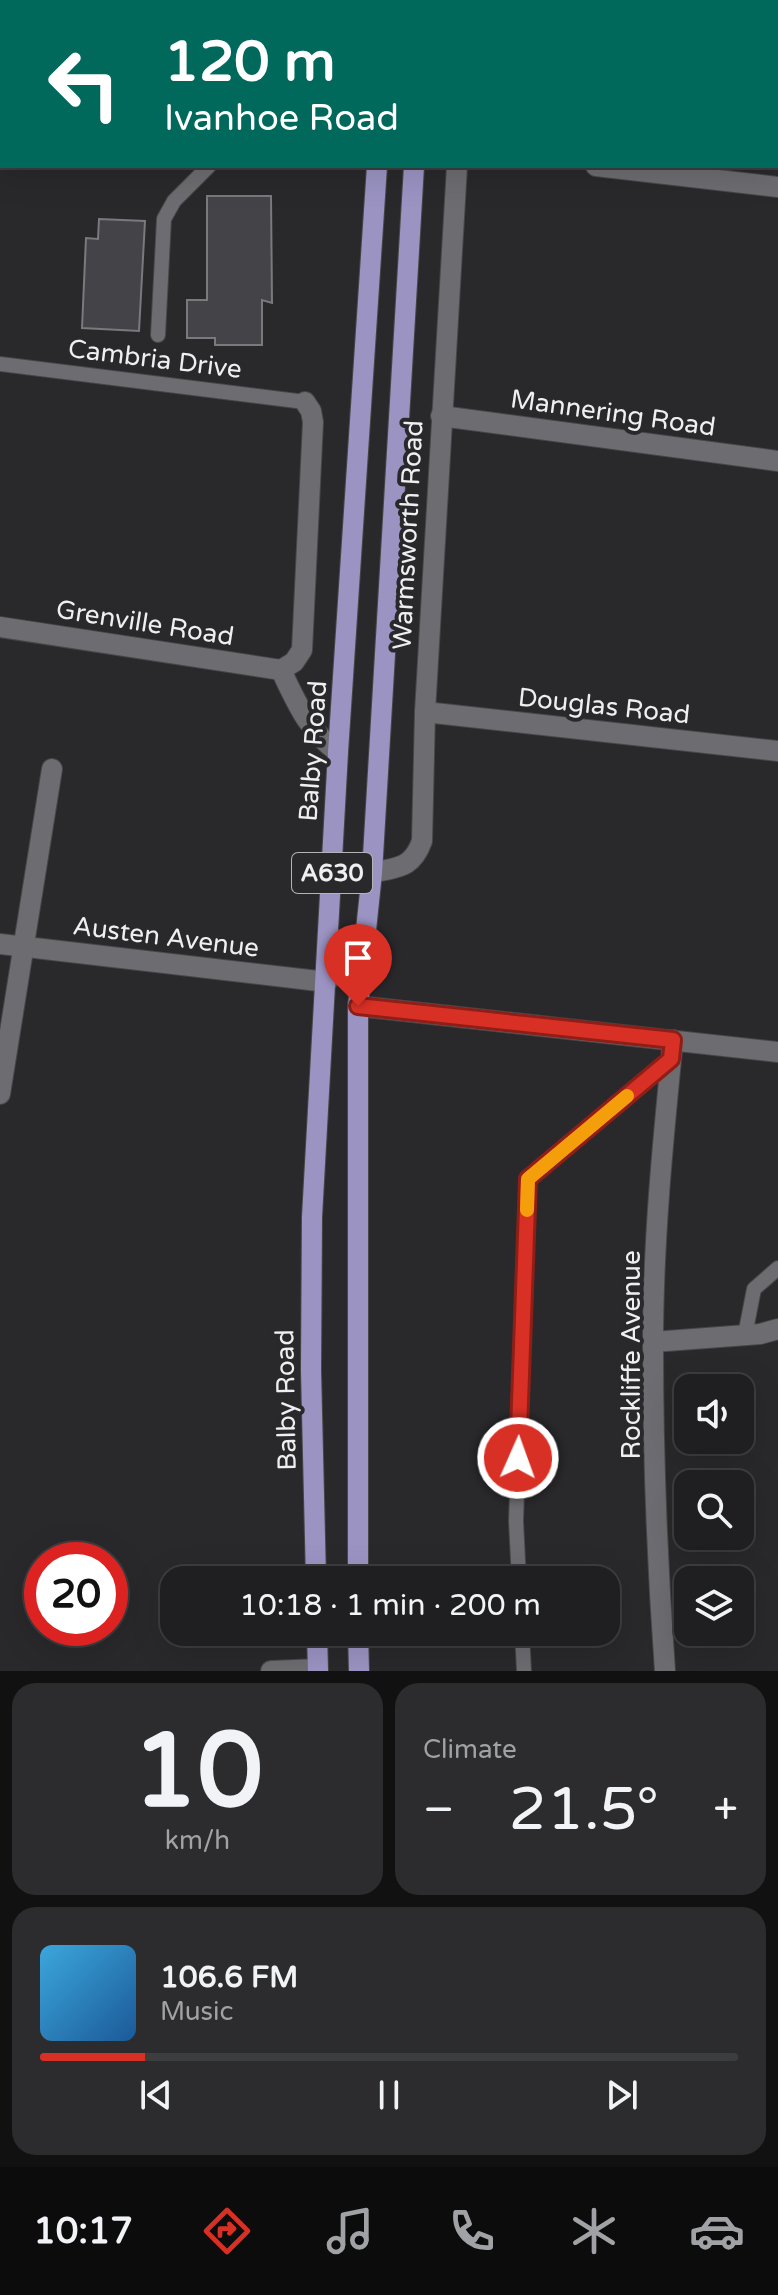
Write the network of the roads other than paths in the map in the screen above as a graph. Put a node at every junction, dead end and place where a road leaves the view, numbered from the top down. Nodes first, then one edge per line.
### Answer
1 (206, 168) edge
2 (377, 168) edge
3 (414, 168) edge
4 (457, 168) edge
5 (633, 168) edge
6 (670, 170) edge
7 (778, 187) edge
8 (158, 335) dead end
9 (0, 364) edge
10 (305, 402) joint
11 (441, 416) junction
12 (778, 461) edge
13 (0, 627) edge
14 (281, 670) junction
15 (425, 712) junction
16 (778, 751) edge
17 (338, 752) junction
18 (52, 769) dead end
19 (372, 873) junction
20 (0, 944) edge
21 (26, 948) junction
22 (327, 982) junction
23 (358, 1006) junction
24 (672, 1049) junction
25 (778, 1052) edge
26 (0, 1094) edge
27 (778, 1268) edge
28 (778, 1329) edge
29 (745, 1335) junction
30 (653, 1342) junction
31 (316, 1566) edge
32 (358, 1566) edge
33 (518, 1566) edge
34 (317, 1646) edge
35 (358, 1646) edge
36 (523, 1646) edge
37 (318, 1670) edge
38 (271, 1671) edge
39 (359, 1671) edge
40 (524, 1671) edge
41 (665, 1671) edge

1 - 8 lane
2 - 17 main road, Balby Road / A630
3 - 19 main road, A630
4 - 11 street, Warmsworth Road
5 - 6 street
6 - 7 street
9 - 10 lane, Cambria Drive
10 - 14 street
11 - 12 street, Mannering Road
11 - 15 street, Warmsworth Road
13 - 14 street, Grenville Road
14 - 17 street
15 - 16 street, Douglas Road
15 - 19 street, Warmsworth Road
17 - 22 main road, Balby Road / A630
18 - 21 street
19 - 23 main road, A630
20 - 21 street, Austen Avenue
21 - 22 street, Austen Avenue
21 - 26 street
22 - 31 main road, Balby Road / A630
23 - 24 street
23 - 32 main road, A630
24 - 25 street
24 - 30 street, Rockliffe Avenue
24 - 33 lane
27 - 29 lane
28 - 29 street
29 - 30 street
30 - 41 street, Rockliffe Avenue
34 - 37 main road
35 - 39 main road
36 - 40 lane
37 - 38 street

